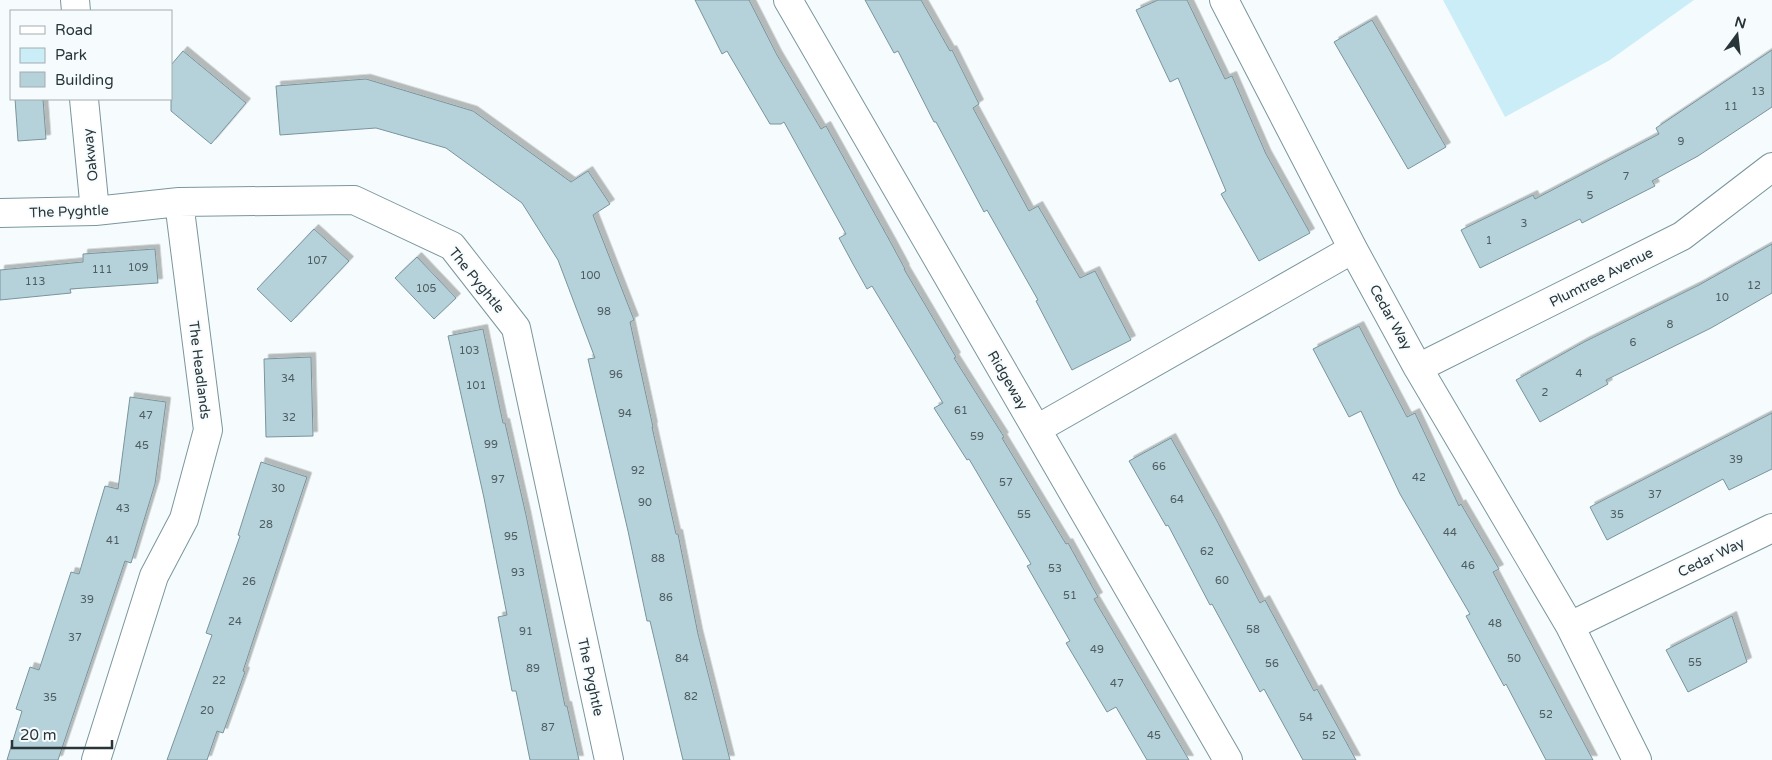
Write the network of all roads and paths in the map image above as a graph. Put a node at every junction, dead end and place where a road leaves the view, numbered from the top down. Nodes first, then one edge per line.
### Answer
1 (788, 0) edge
2 (1224, 0) edge
3 (84, 100) edge
4 (1772, 167) edge
5 (179, 202) junction
6 (95, 211) junction
7 (0, 213) edge
8 (1353, 249) junction
9 (1418, 368) junction
10 (1037, 429) junction
11 (1772, 528) edge
12 (1570, 626) junction
13 (96, 760) edge
14 (609, 760) edge
15 (1228, 760) edge
16 (1637, 760) edge

1 - 10 street, Ridgeway
2 - 8 street, Cedar Way
3 - 6 street, Oakway
4 - 9 street, Plumtree Avenue
5 - 6 street, The Pyghtle
5 - 13 street, The Headlands
5 - 14 street, The Pyghtle
6 - 7 street, The Pyghtle
8 - 9 street, Cedar Way
8 - 10 street
9 - 12 street, Cedar Way
10 - 15 street, Ridgeway
11 - 12 street, Cedar Way
12 - 16 street, Cedar Way

